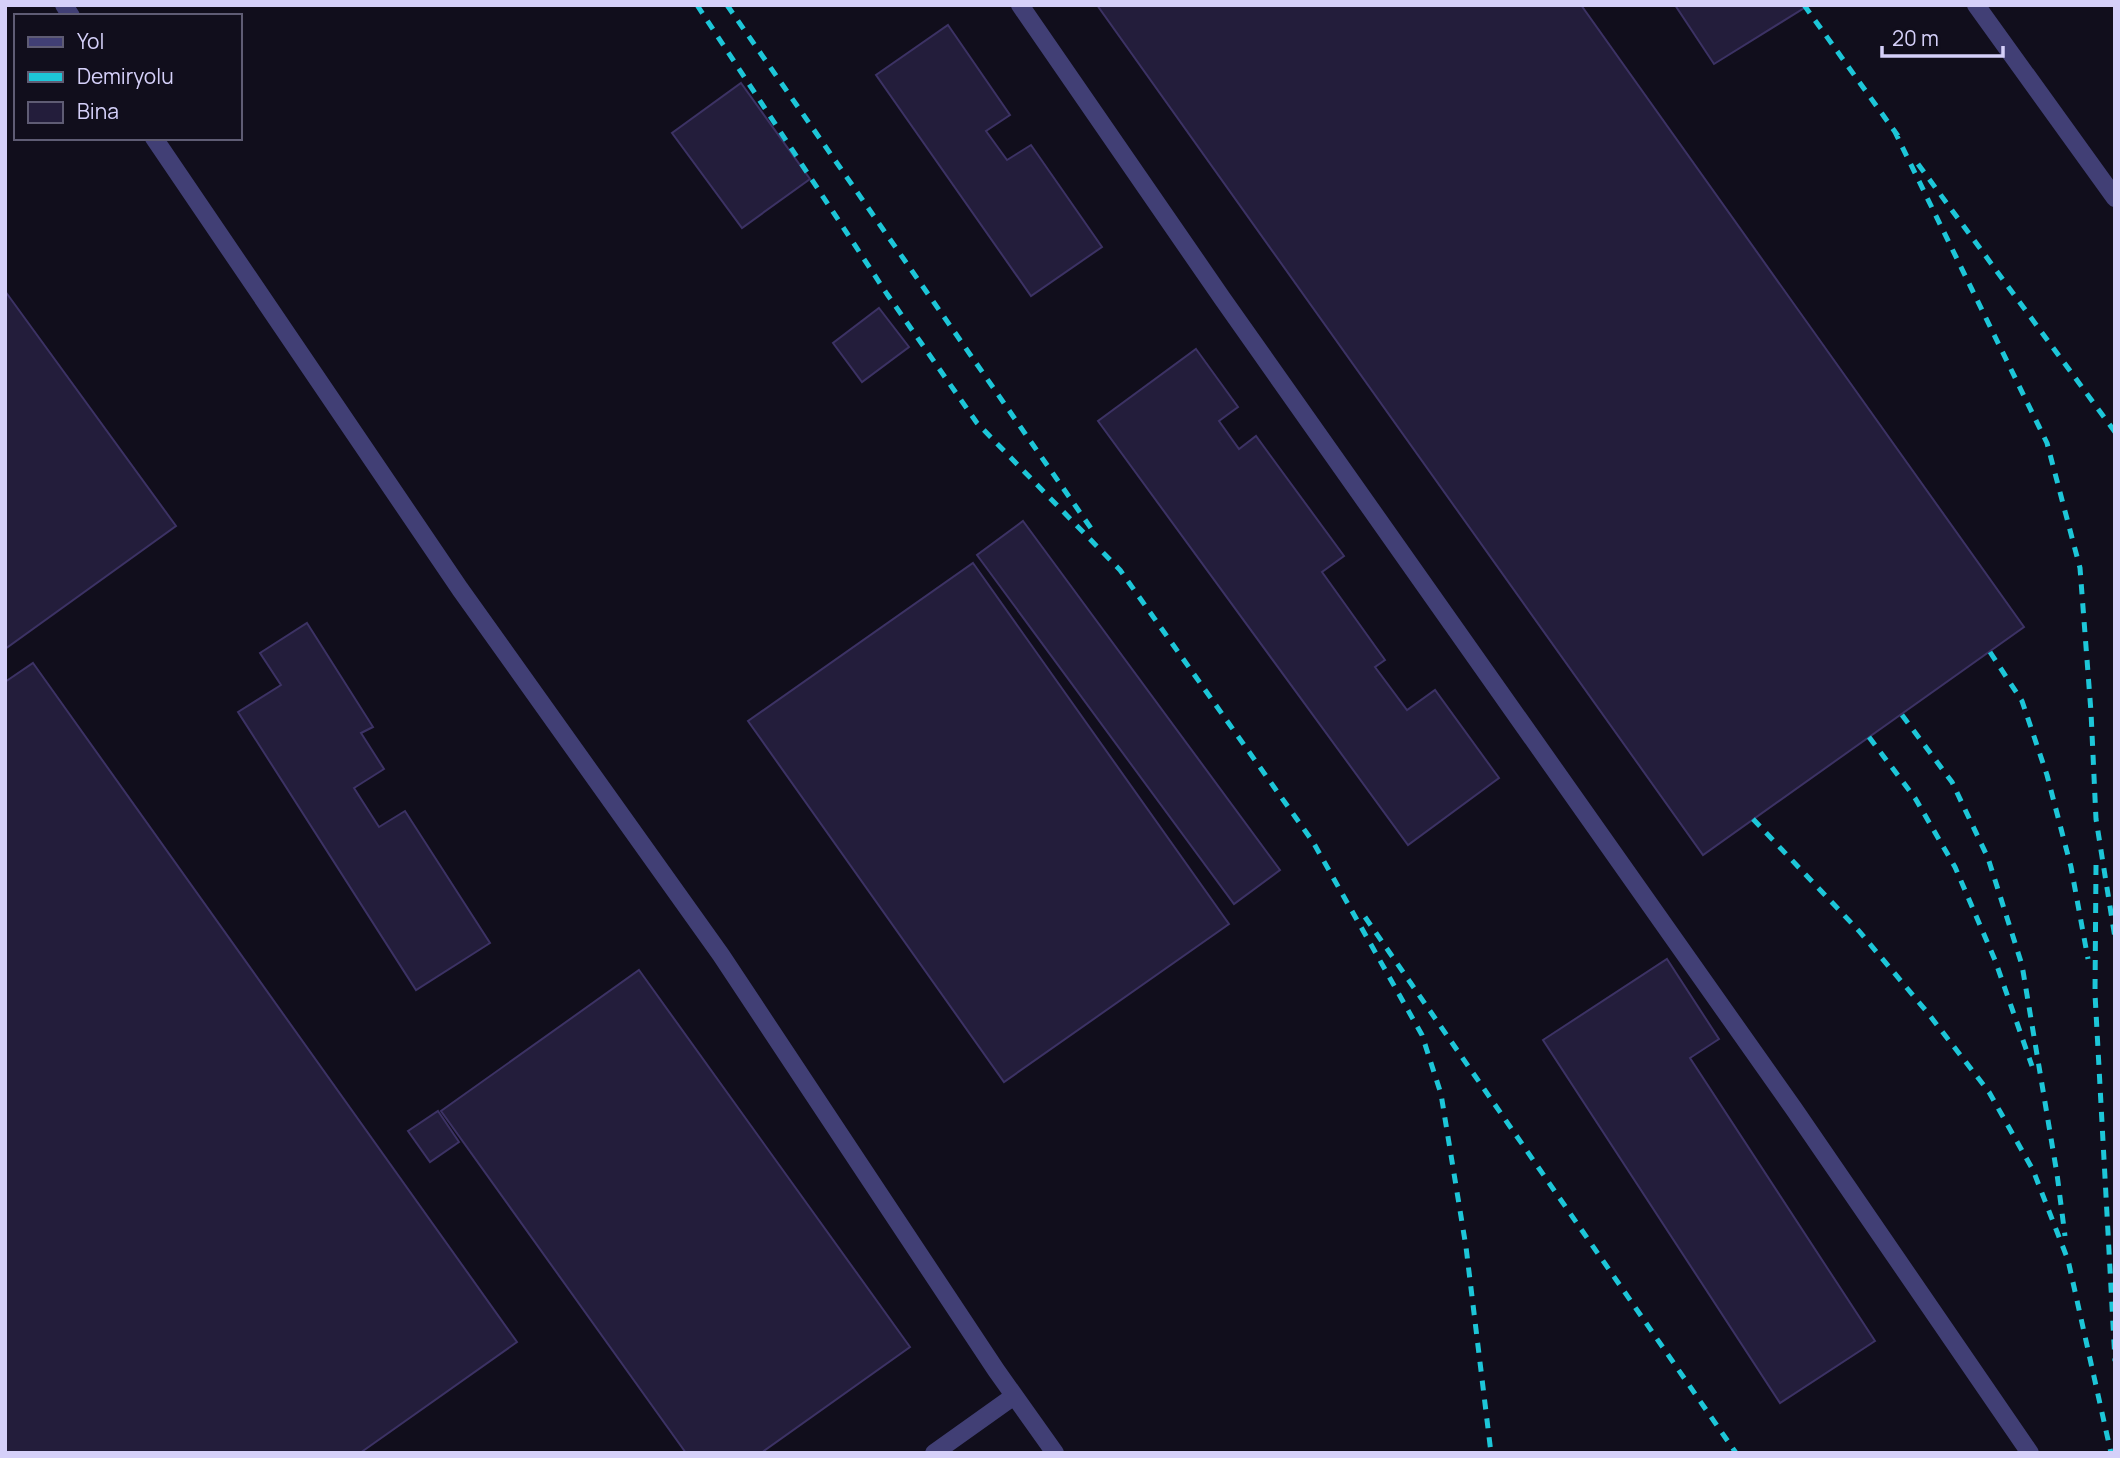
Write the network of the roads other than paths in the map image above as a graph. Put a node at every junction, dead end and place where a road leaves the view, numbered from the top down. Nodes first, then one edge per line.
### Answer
1 (1020, 5) edge
2 (1976, 5) edge
3 (155, 140) edge
4 (2115, 198) edge
5 (1014, 1396) junction
6 (934, 1453) edge
7 (1055, 1453) edge
8 (2030, 1453) edge

1 - 8 lane
2 - 4 lane
3 - 5 lane
5 - 6 lane
5 - 7 lane

